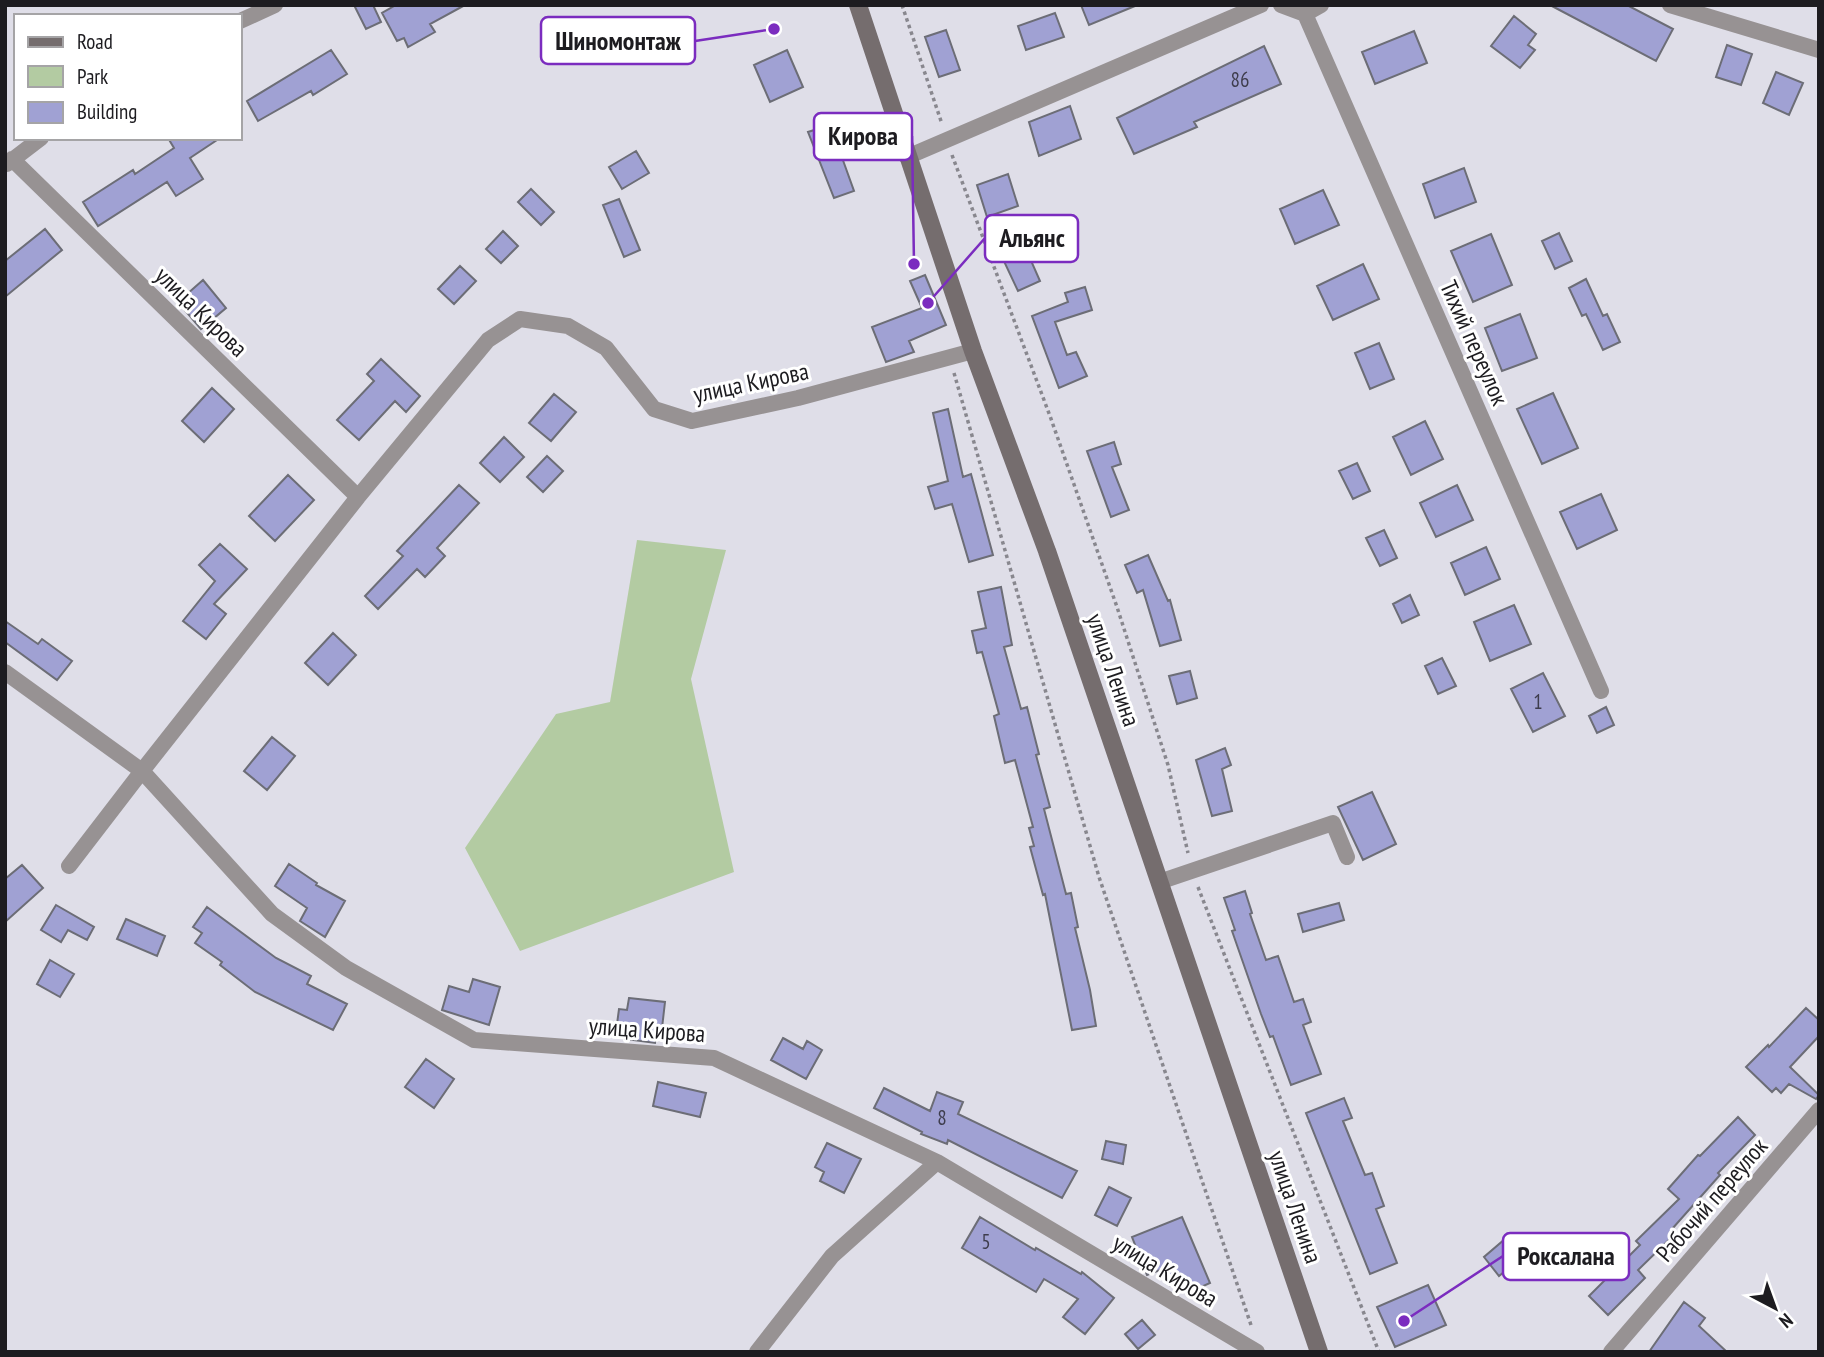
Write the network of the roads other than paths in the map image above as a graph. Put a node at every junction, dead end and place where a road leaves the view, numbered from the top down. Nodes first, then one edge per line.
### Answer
1 (275, 5) edge
2 (858, 5) edge
3 (1261, 5) edge
4 (1281, 5) edge
5 (1321, 5) edge
6 (1670, 5) edge
7 (1305, 14) junction
8 (242, 20) edge
9 (1819, 50) edge
10 (38, 140) edge
11 (907, 157) junction
12 (9, 162) edge
13 (973, 351) junction
14 (358, 497) junction
15 (5, 673) edge
16 (1601, 691) dead end
17 (142, 771) junction
18 (1347, 857) dead end
19 (69, 866) dead end
20 (1160, 882) junction
21 (1819, 1110) edge
22 (937, 1162) junction
23 (1256, 1345) edge
24 (757, 1352) edge
25 (1319, 1352) edge
26 (1611, 1352) edge

1 - 8 street
2 - 11 main road, улица Ленина
3 - 11 street
4 - 7 street
5 - 7 street
6 - 9 street
7 - 16 street, Тихий переулок
10 - 12 street, улица Кирова
11 - 13 main road, улица Ленина
12 - 14 street, улица Кирова
13 - 14 street, улица Кирова
13 - 20 main road, улица Ленина
14 - 17 street, улица Кирова
15 - 17 street, улица Кирова
17 - 19 street, улица Кирова
17 - 22 street, улица Кирова
18 - 20 street
20 - 25 main road, улица Ленина
21 - 26 street, Рабочий переулок
22 - 23 street, улица Кирова
22 - 24 street

